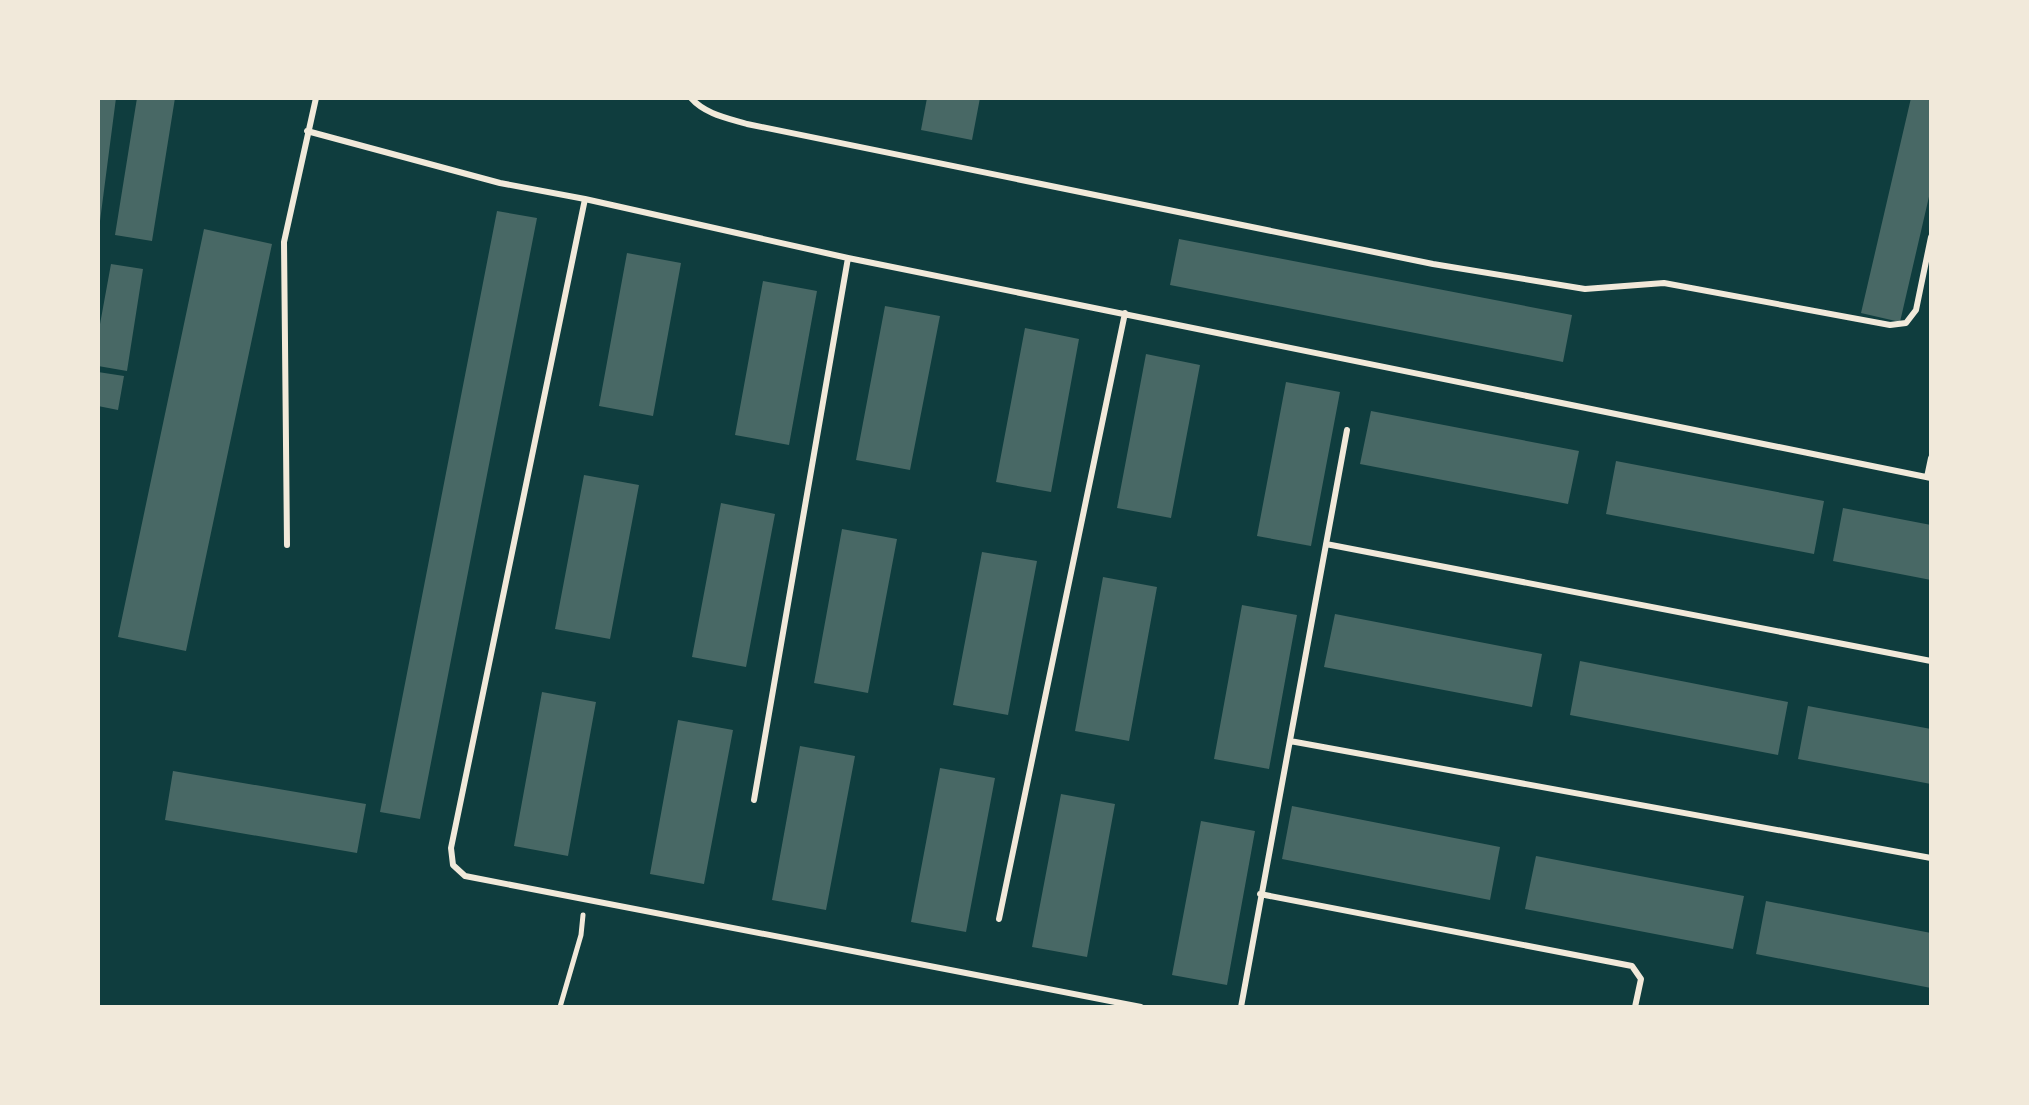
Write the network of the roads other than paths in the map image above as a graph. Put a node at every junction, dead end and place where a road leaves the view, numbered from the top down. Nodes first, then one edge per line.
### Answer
1 (316, 98) edge
2 (691, 98) edge
3 (307, 131) junction
4 (585, 199) junction
5 (1931, 237) edge
6 (848, 258) junction
7 (1125, 313) junction
8 (1347, 430) dead end
9 (1931, 458) edge
10 (1929, 478) edge
11 (1326, 544) junction
12 (287, 545) dead end
13 (1931, 661) edge
14 (1290, 741) junction
15 (754, 800) dead end
16 (1931, 858) edge
17 (1260, 894) junction
18 (999, 919) dead end
19 (1141, 1007) edge
20 (1241, 1007) edge
21 (1635, 1007) edge

1 - 3 lane
2 - 5 lane
3 - 4 lane
3 - 12 lane
4 - 6 lane
4 - 19 lane
6 - 7 lane
6 - 15 lane
7 - 10 lane
7 - 18 lane
8 - 11 lane
9 - 10 lane
11 - 13 lane
11 - 14 lane
14 - 16 lane
14 - 17 lane
17 - 20 lane
17 - 21 lane

